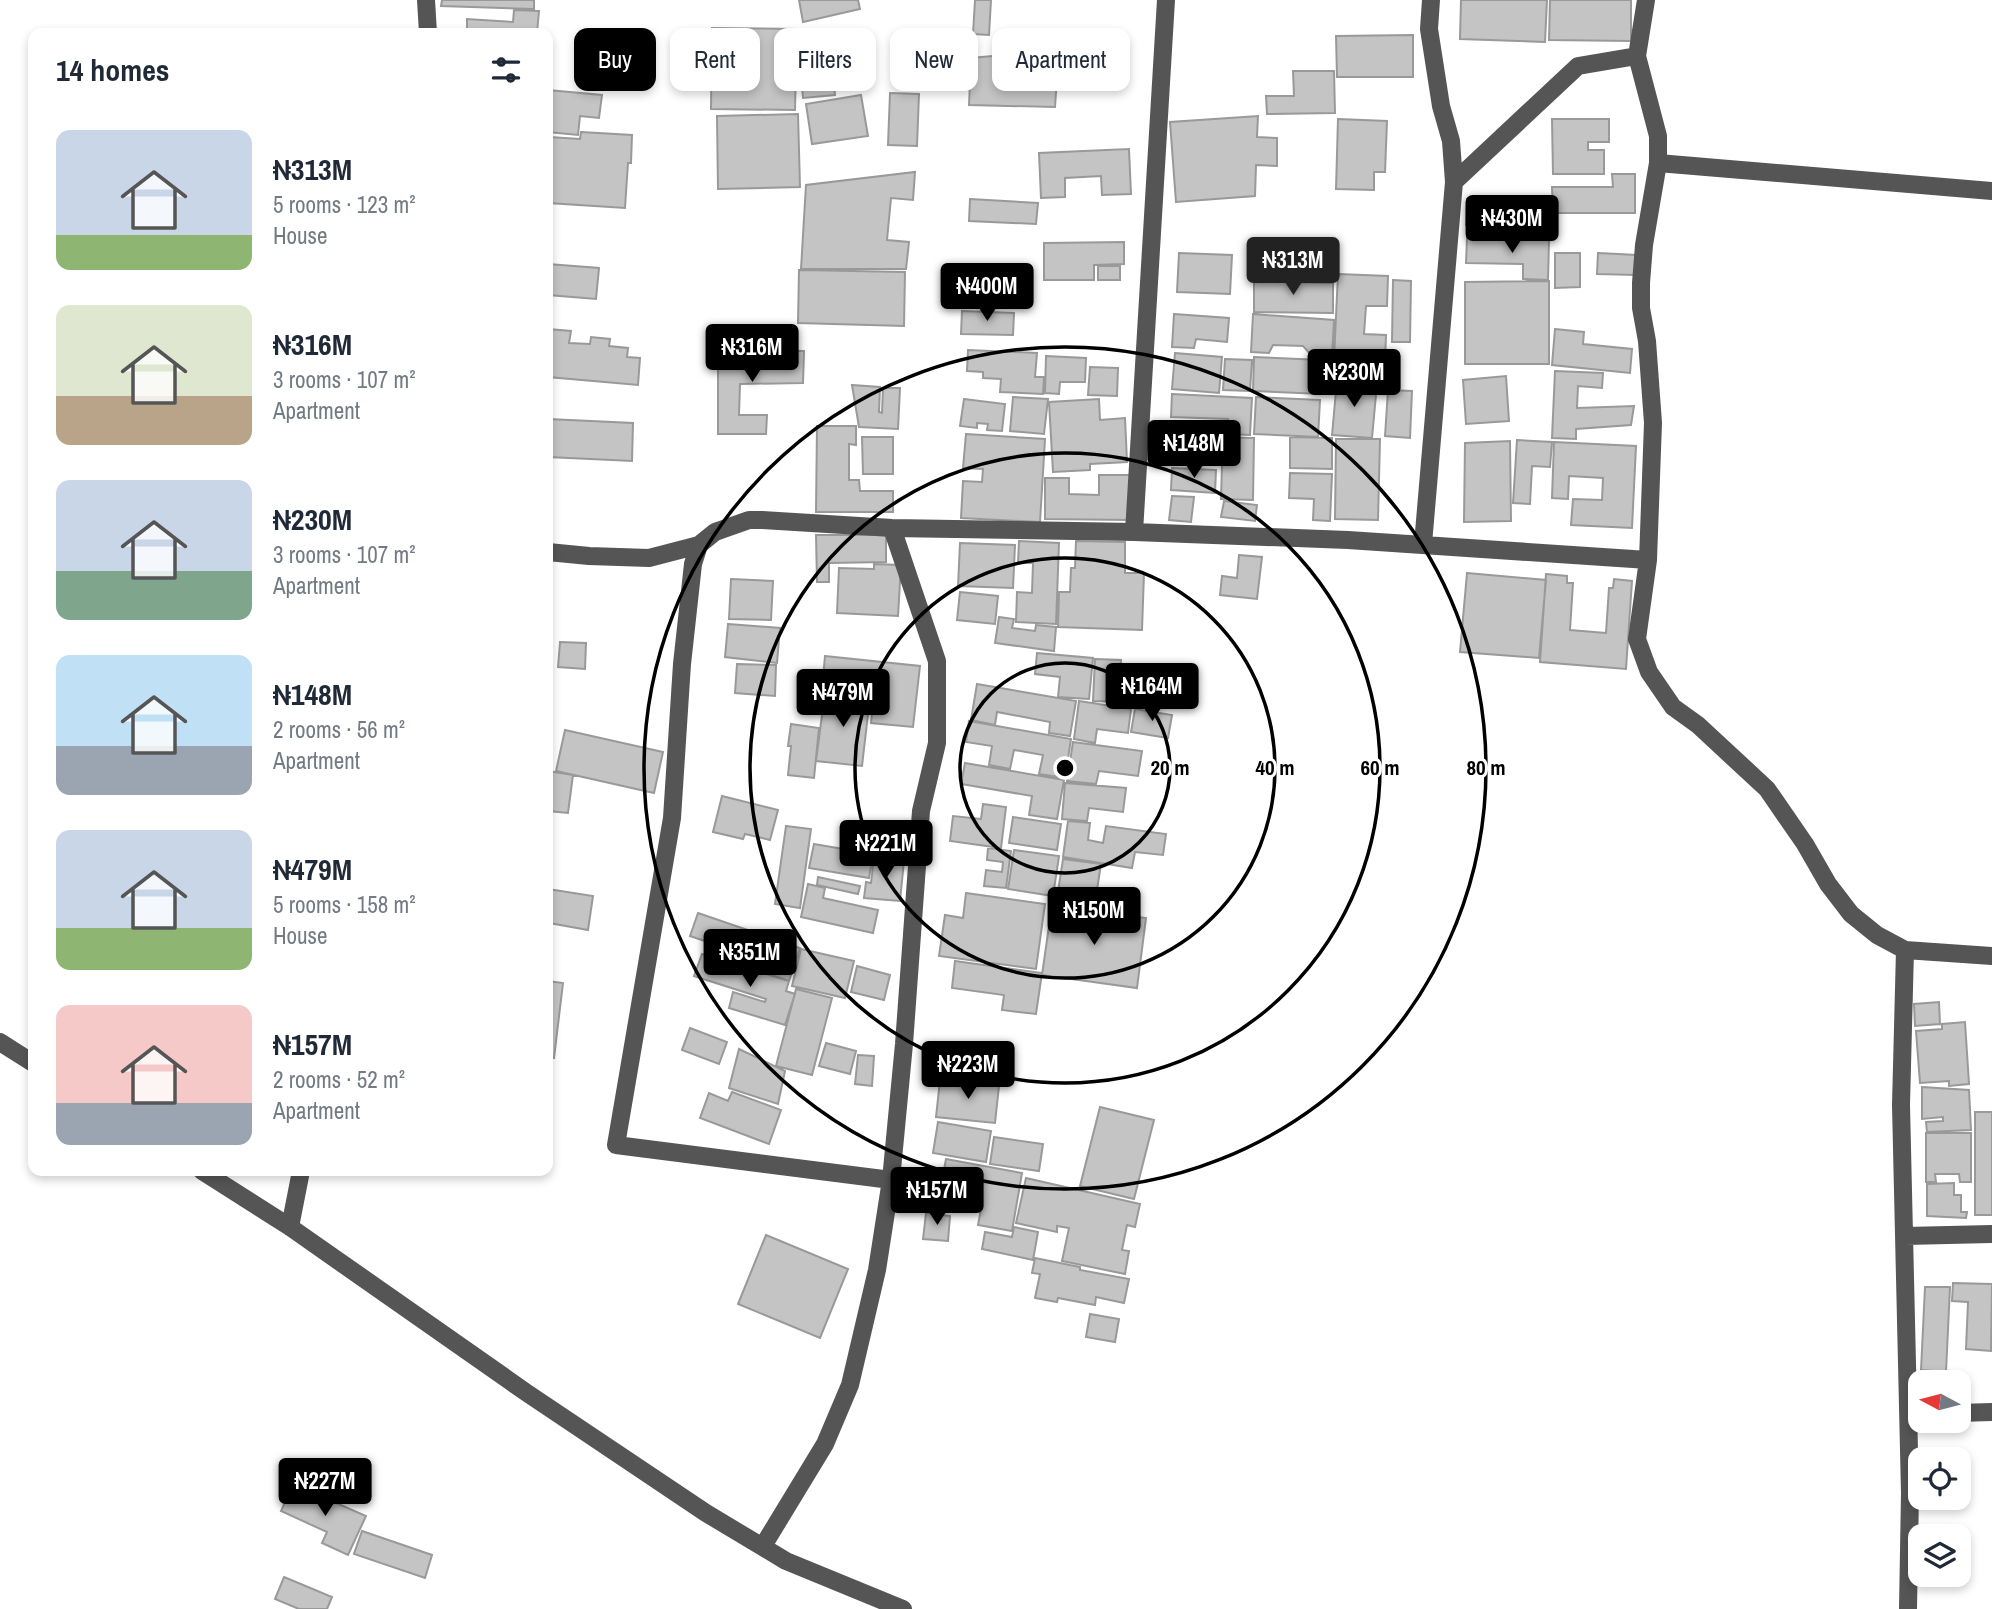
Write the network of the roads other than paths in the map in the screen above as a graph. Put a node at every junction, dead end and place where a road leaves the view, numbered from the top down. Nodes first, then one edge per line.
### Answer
1 (426, 0) edge
2 (1166, 0) edge
3 (1431, 0) edge
4 (1646, 0) edge
5 (428, 28) edge
6 (1637, 56) junction
7 (1658, 163) junction
8 (1454, 182) junction
9 (1992, 191) edge
10 (892, 527) junction
11 (1134, 532) junction
12 (1423, 544) junction
13 (699, 545) junction
14 (553, 552) edge
15 (1648, 560) junction
16 (1905, 950) junction
17 (1992, 956) edge
18 (0, 1042) edge
19 (28, 1060) edge
20 (210, 1176) edge
21 (301, 1176) edge
22 (891, 1180) junction
23 (290, 1227) junction
24 (1992, 1234) edge
25 (1905, 1236) junction
26 (1912, 1370) edge
27 (1992, 1412) edge
28 (1971, 1413) edge
29 (1913, 1433) edge
30 (763, 1546) junction
31 (903, 1609) edge
32 (1908, 1609) edge

1 - 5 street
2 - 11 street
3 - 8 street
4 - 6 street
6 - 7 street
6 - 8 street
7 - 9 street
7 - 15 street
8 - 12 street
10 - 11 street
10 - 13 street
10 - 22 street
11 - 12 street
12 - 15 street
13 - 14 street
13 - 22 street
15 - 16 street
16 - 17 street
16 - 25 street
18 - 19 street
20 - 23 street
21 - 23 street
22 - 30 street
23 - 30 street
24 - 25 street
25 - 26 street
27 - 28 street
29 - 32 street
30 - 31 street

